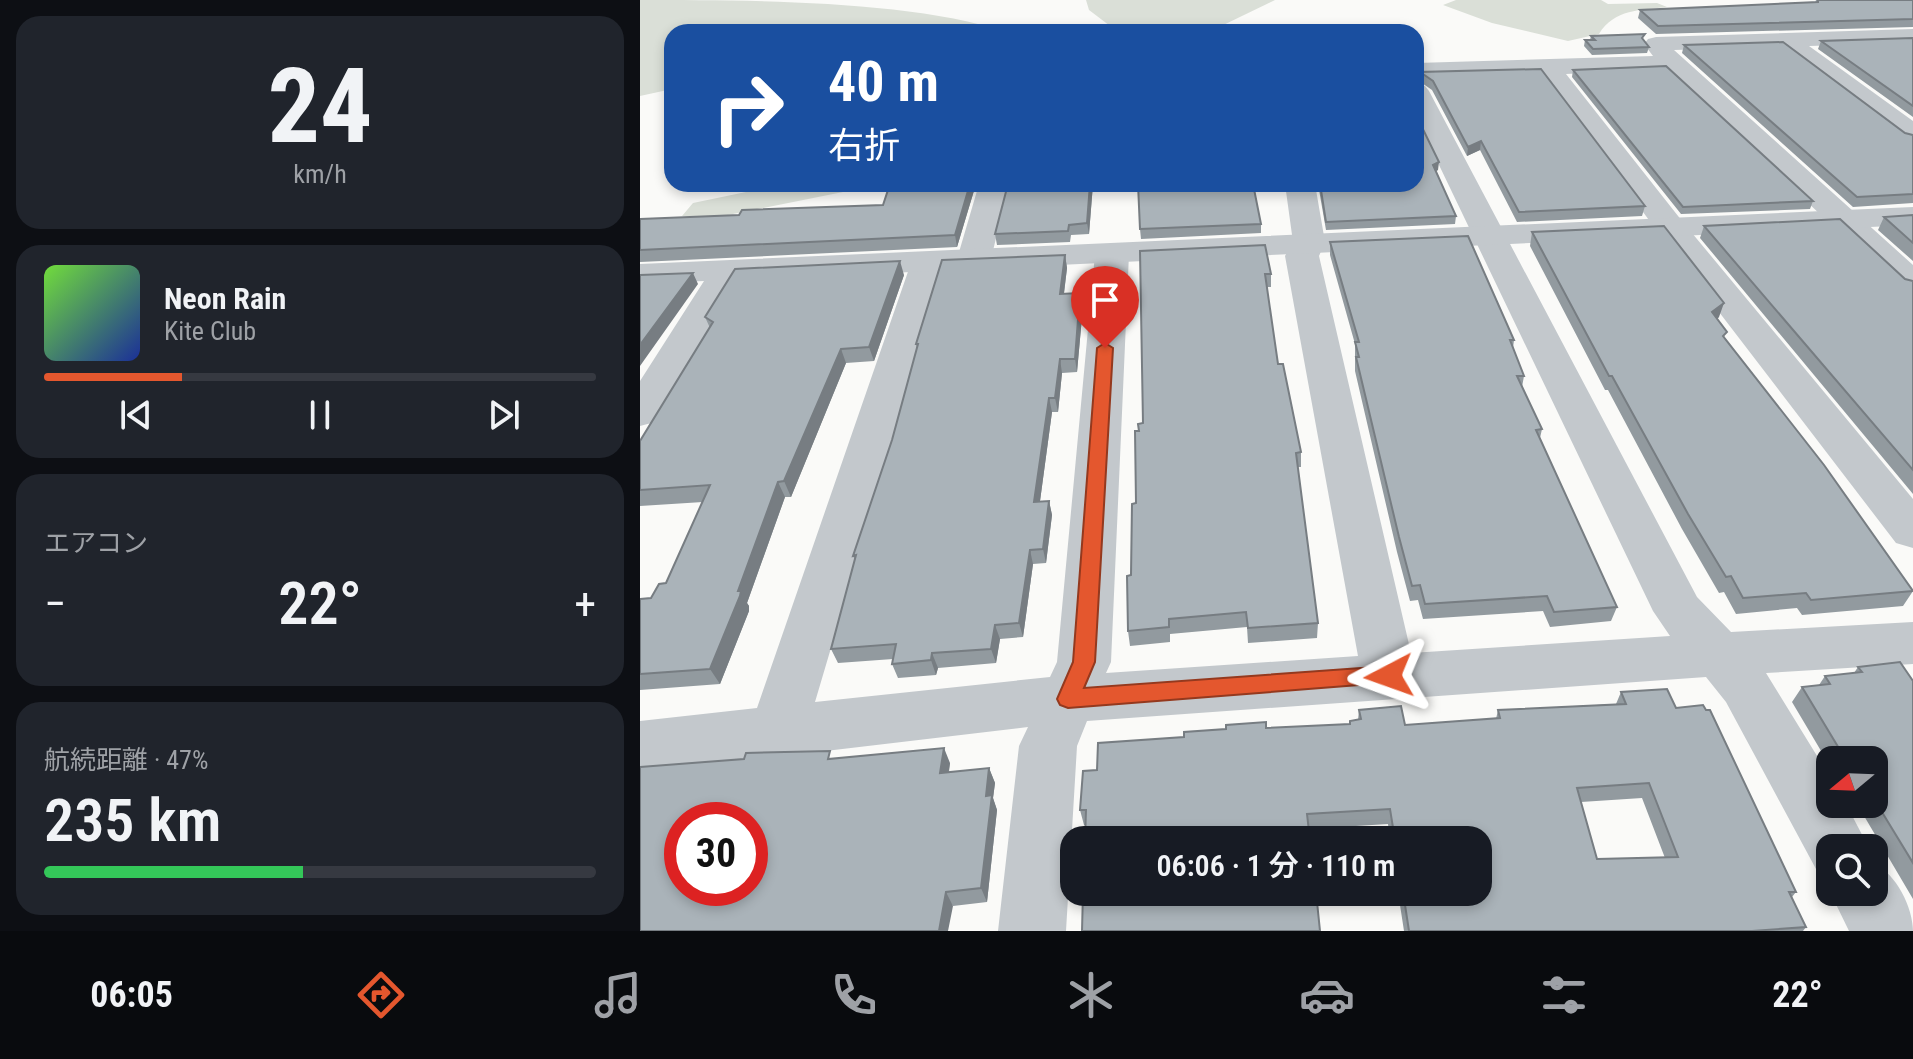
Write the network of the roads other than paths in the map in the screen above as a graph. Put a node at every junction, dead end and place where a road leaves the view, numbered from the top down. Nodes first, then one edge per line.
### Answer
1 (1910, 38) edge
2 (1786, 40) junction
3 (1671, 62) junction
4 (1548, 67) junction
5 (1424, 70) edge
6 (1424, 107) edge
7 (1913, 134) edge
8 (990, 192) edge
9 (1301, 192) edge
10 (1913, 216) edge
11 (1843, 220) junction
12 (1671, 228) junction
13 (1490, 235) junction
14 (1309, 242) junction
15 (1112, 254) junction
16 (951, 261) junction
17 (728, 270) junction
18 (640, 274) edge
19 (1913, 283) edge
20 (640, 413) edge
21 (1913, 531) edge
22 (1913, 643) edge
23 (1719, 654) junction
24 (1389, 676) junction
25 (1068, 699) junction
26 (778, 731) junction
27 (640, 747) edge
28 (1830, 834) edge
29 (1871, 906) edge
30 (1032, 931) edge
31 (1885, 931) edge

1 - 2 street
2 - 3 street
2 - 7 street
3 - 4 street
3 - 11 street
4 - 5 street
4 - 12 street
6 - 13 street
8 - 16 street
9 - 14 street
10 - 11 street
11 - 12 street
11 - 19 street
12 - 13 street
12 - 21 street
13 - 14 street
13 - 23 street
14 - 15 street
14 - 24 street
15 - 16 street
15 - 25 street
16 - 17 street
16 - 26 street
17 - 18 street
17 - 20 street
22 - 23 street
23 - 24 street
23 - 28 street
24 - 25 street
25 - 26 street
25 - 30 street
26 - 27 street
29 - 31 street

